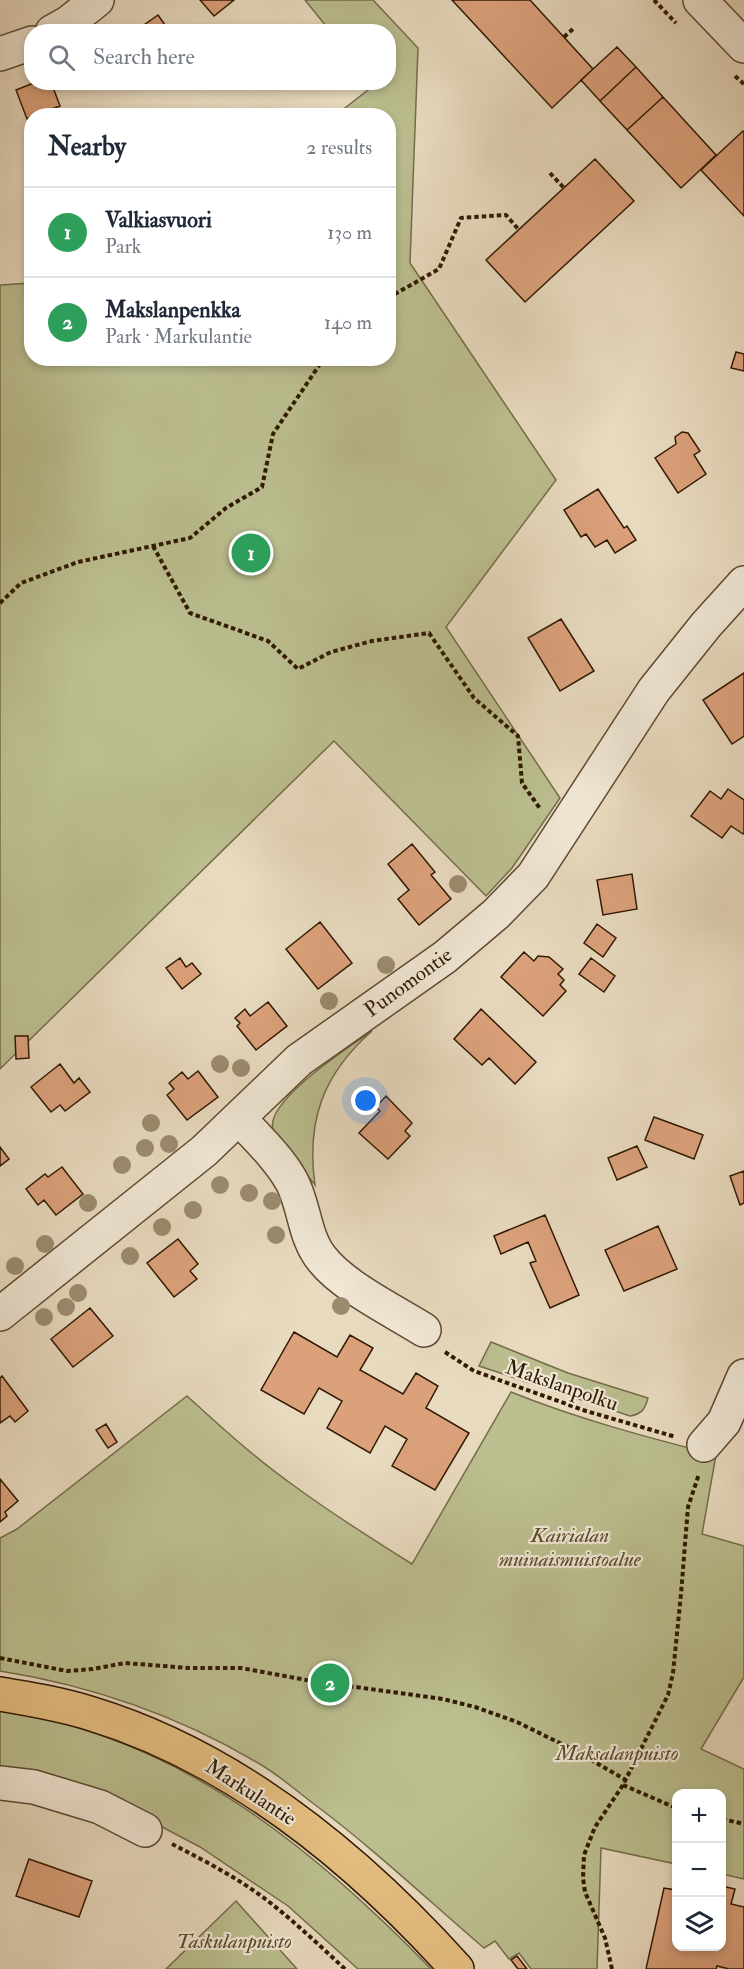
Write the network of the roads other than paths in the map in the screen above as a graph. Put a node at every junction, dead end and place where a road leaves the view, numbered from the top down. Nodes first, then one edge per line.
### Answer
1 (97, 0) edge
2 (700, 0) edge
3 (65, 24) edge
4 (24, 45) edge
5 (744, 46) edge
6 (0, 54) edge
7 (744, 584) edge
8 (239, 1118) junction
9 (0, 1314) edge
10 (424, 1330) road end
11 (744, 1376) edge
12 (704, 1445) road end
13 (0, 1694) edge
14 (0, 1782) edge
15 (145, 1830) road end
16 (458, 1969) edge

1 - 3 street
2 - 5 street
4 - 6 street
7 - 8 street, Punomontie
8 - 9 street, Punomontie
8 - 10 street
11 - 12 street
13 - 16 main road, Markulantie
14 - 15 street

